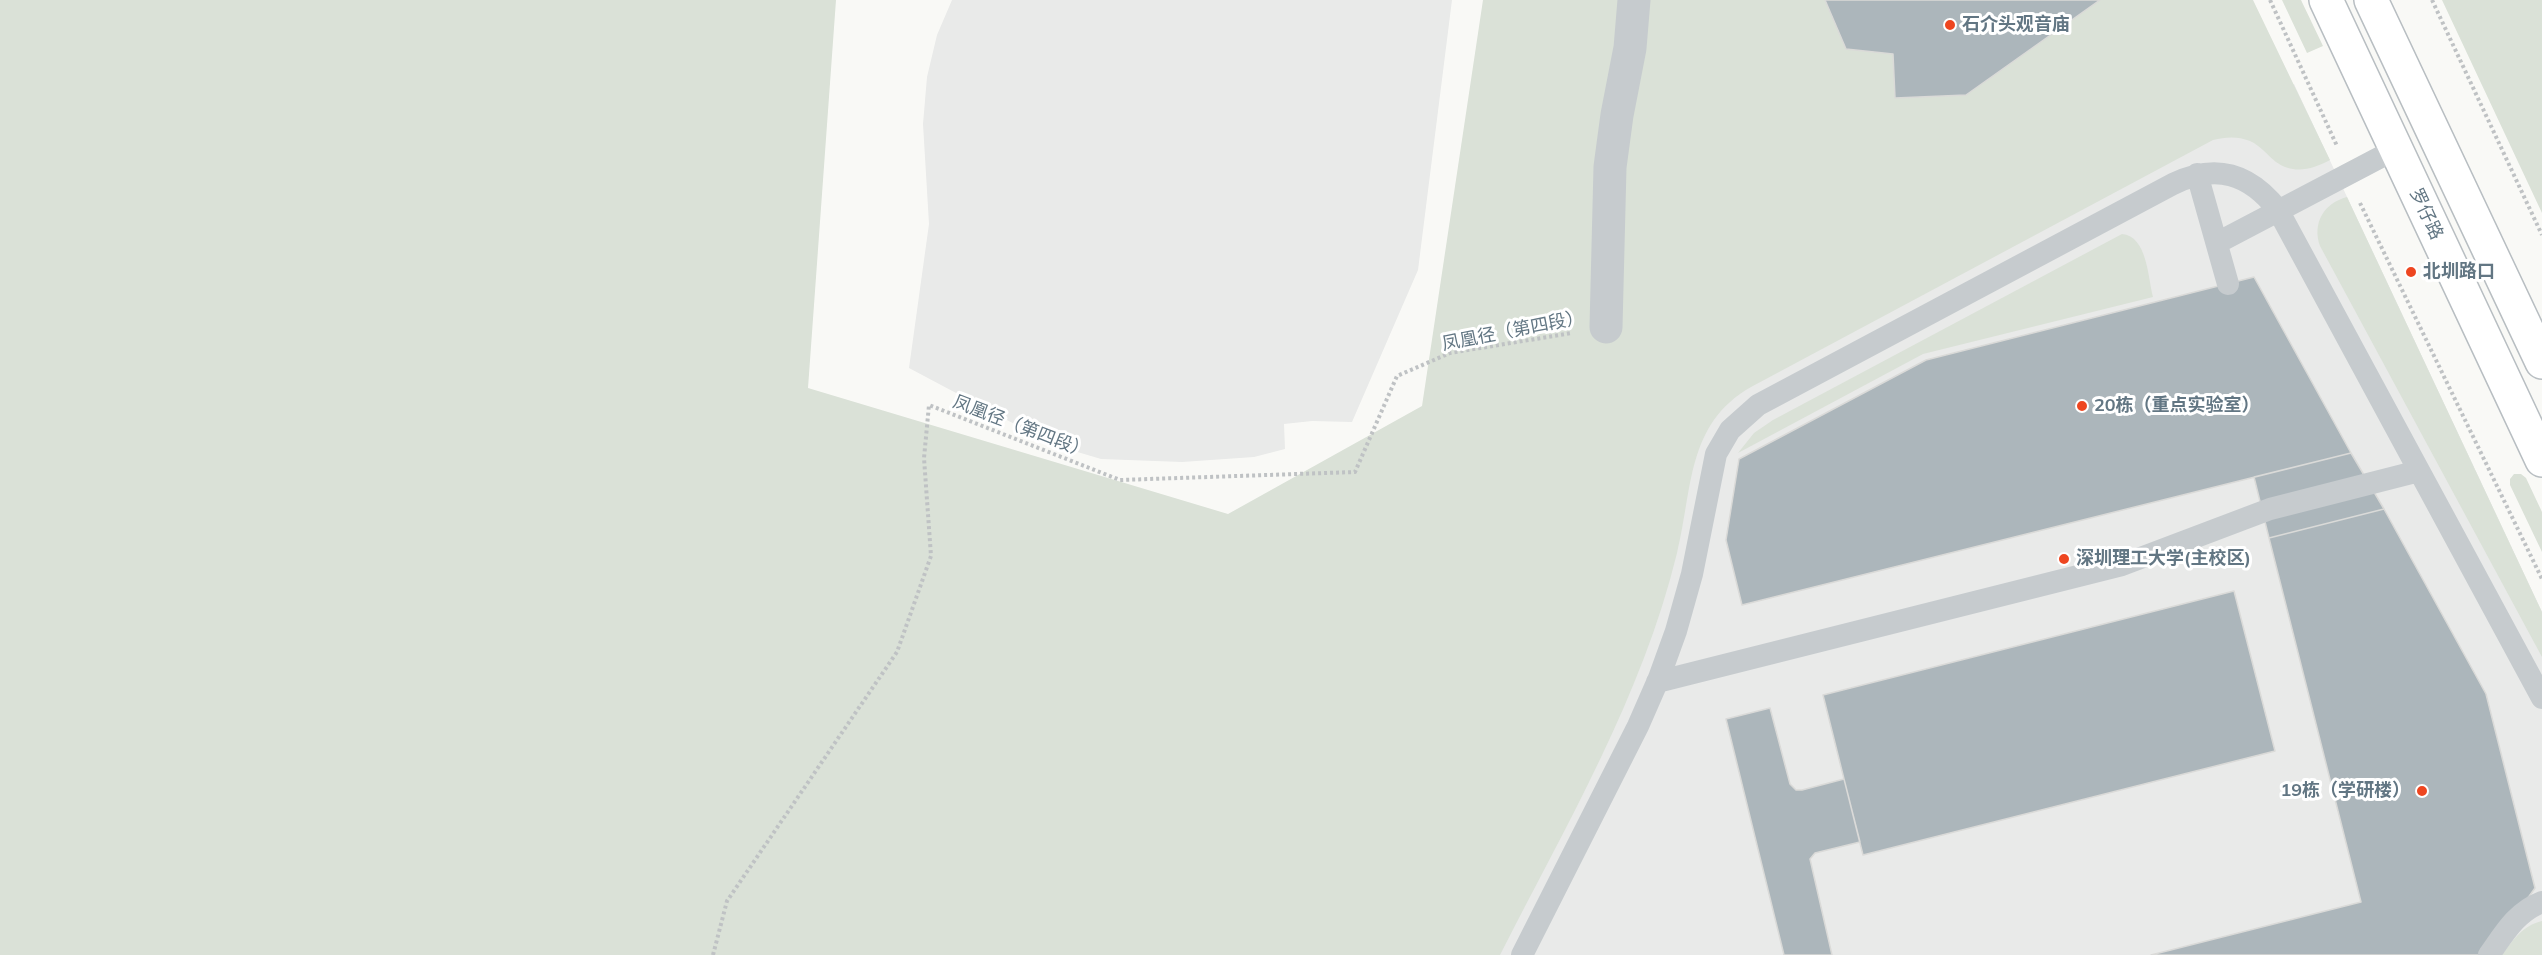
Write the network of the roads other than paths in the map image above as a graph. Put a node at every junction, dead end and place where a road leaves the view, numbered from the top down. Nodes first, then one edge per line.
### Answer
1 (1634, 0) edge
2 (2326, 0) edge
3 (2371, 0) edge
4 (2396, 148) junction
5 (2197, 174) junction
6 (2278, 210) junction
7 (2217, 243) junction
8 (2228, 284) dead end
9 (1606, 327) road end
10 (2542, 362) edge
11 (2542, 460) edge
12 (2419, 471) junction
13 (1657, 682) junction
14 (2542, 698) edge
15 (2542, 903) edge
16 (1522, 955) edge
17 (2489, 955) edge

1 - 9 street
2 - 4 main road, 罗仔路
3 - 10 main road
4 - 6 lane
4 - 11 main road, 罗仔路
5 - 6 lane
5 - 7 lane
5 - 13 lane
6 - 7 lane
6 - 12 lane
7 - 8 lane
12 - 13 lane
12 - 14 lane
13 - 16 lane
15 - 17 lane

